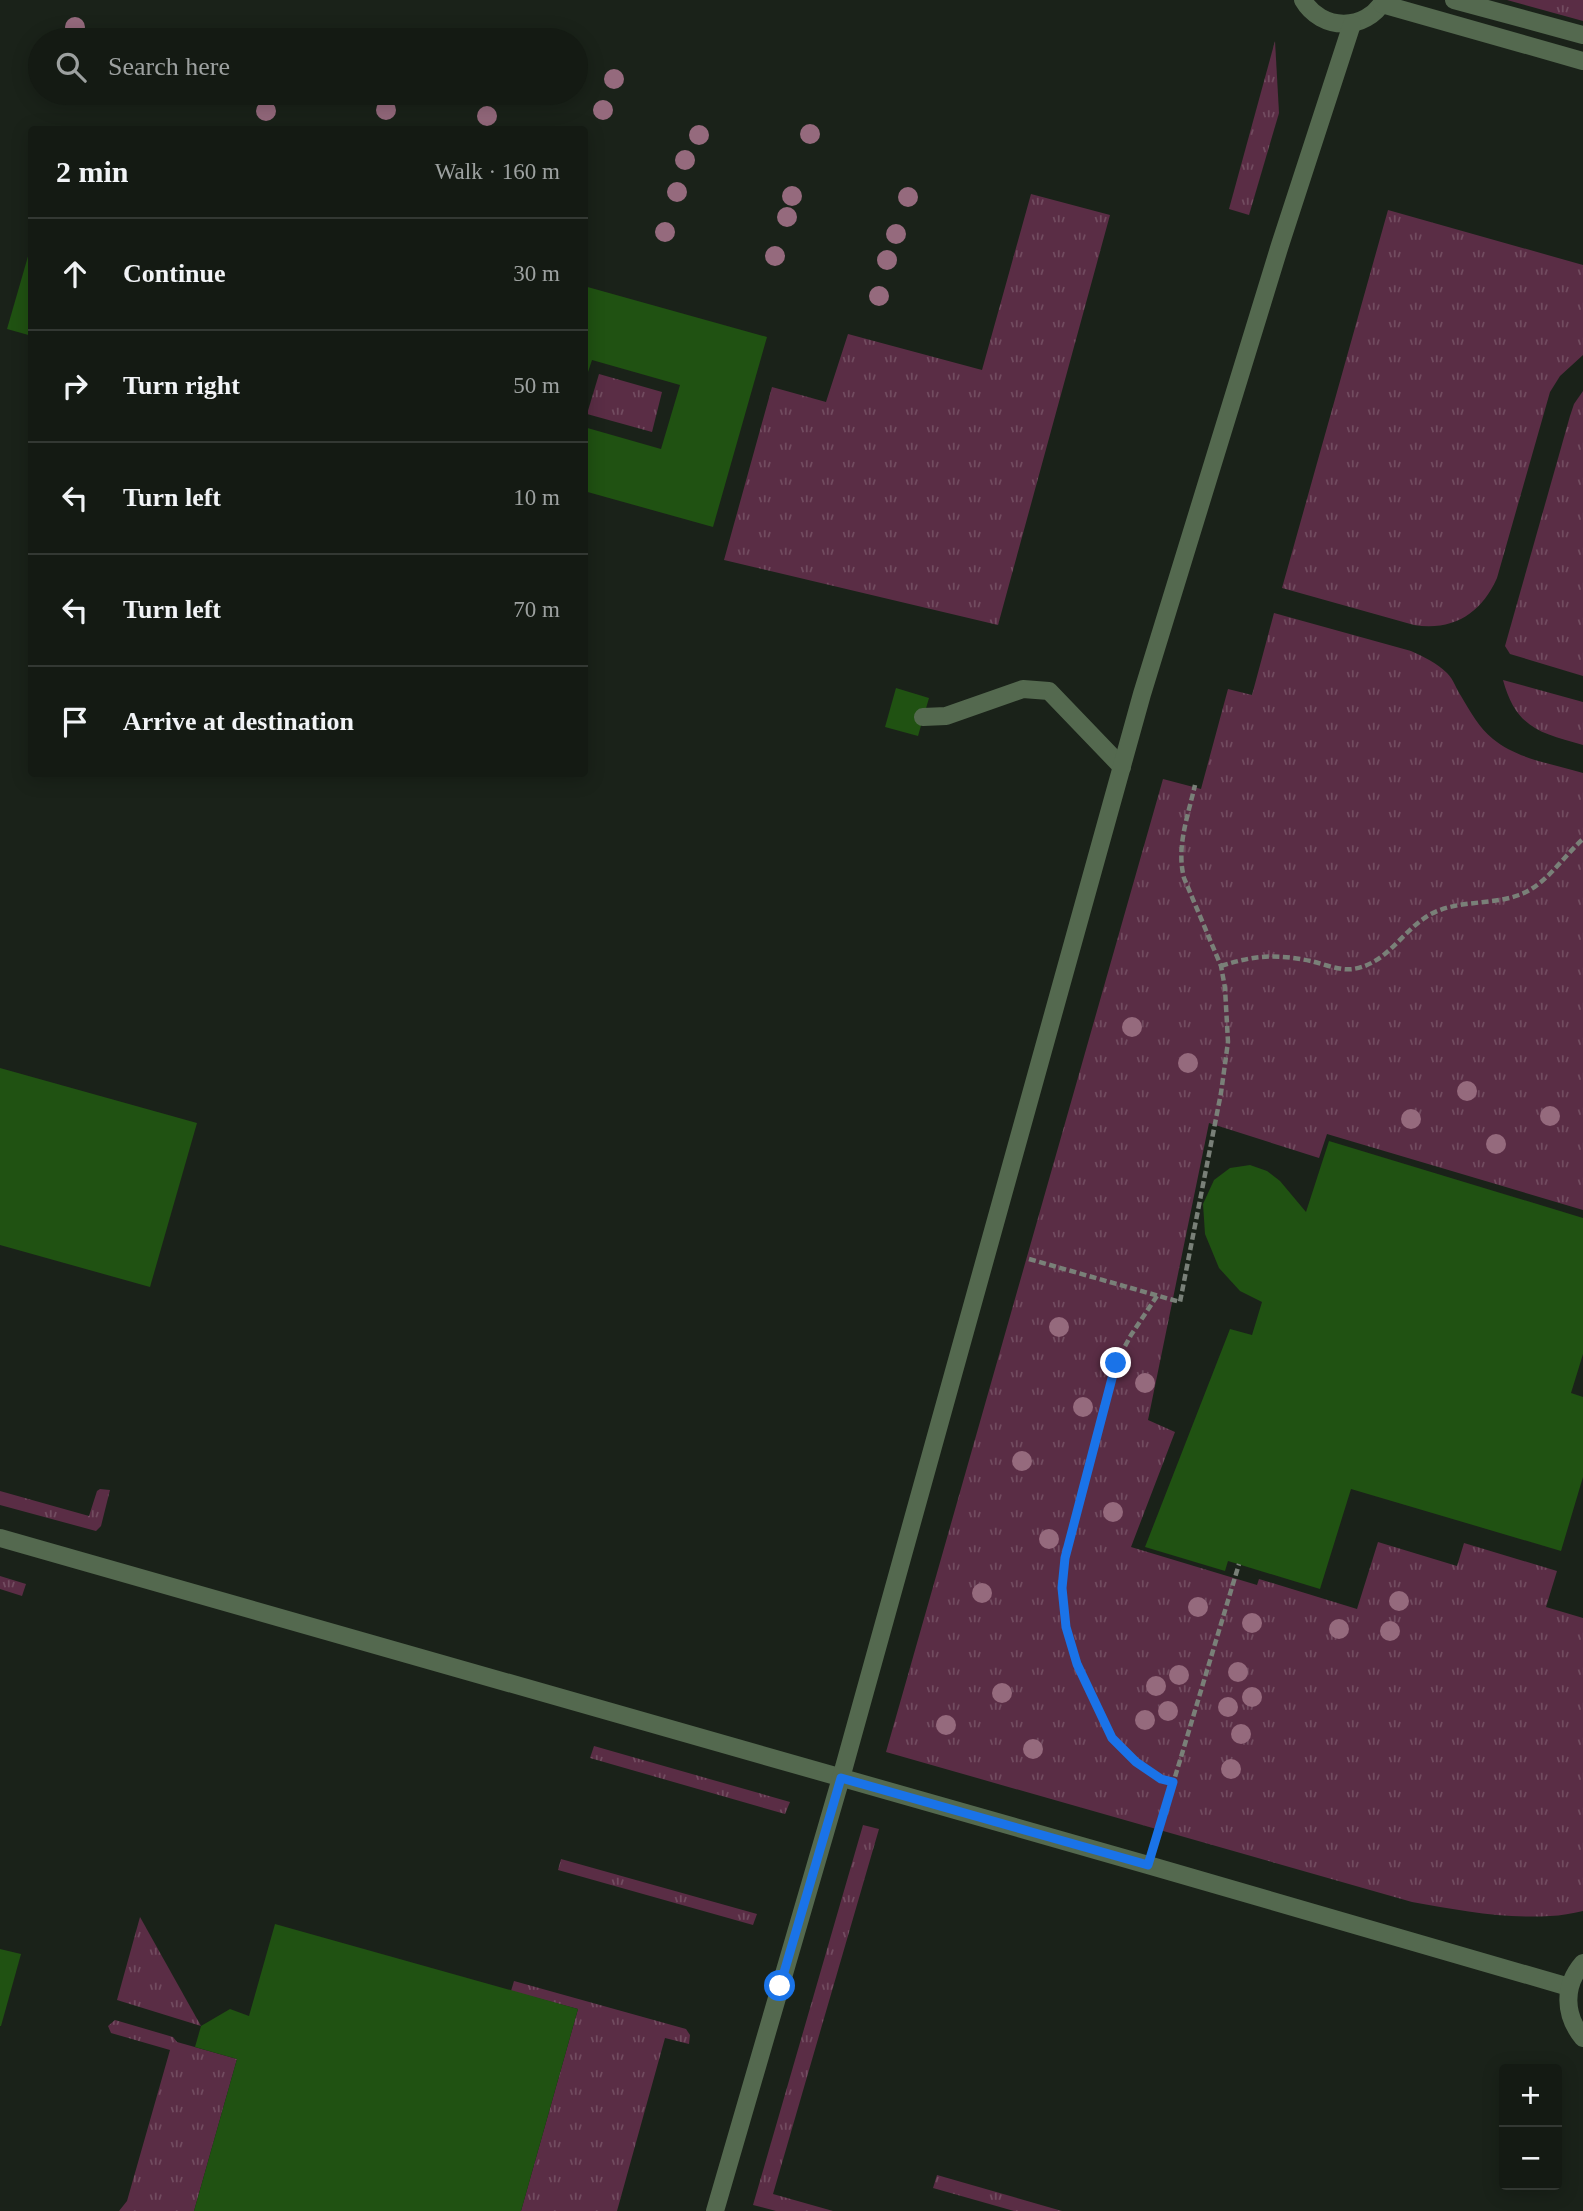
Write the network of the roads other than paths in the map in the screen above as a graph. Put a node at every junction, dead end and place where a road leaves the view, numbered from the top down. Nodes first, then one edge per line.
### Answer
1 (1303, 0) edge
2 (1454, 0) edge
3 (1383, 2) edge
4 (1352, 24) junction
5 (1583, 35) edge
6 (1583, 61) edge
7 (923, 717) dead end
8 (1122, 767) junction
9 (0, 1538) edge
10 (841, 1778) junction
11 (1583, 1963) edge
12 (1569, 1987) junction
13 (1583, 2038) edge
14 (715, 2211) edge

1 - 4 lane
2 - 5 lane
3 - 4 lane
3 - 6 lane
4 - 8 lane
7 - 8 lane
8 - 10 lane
9 - 10 lane
10 - 12 lane
10 - 14 lane
11 - 12 lane
12 - 13 lane

